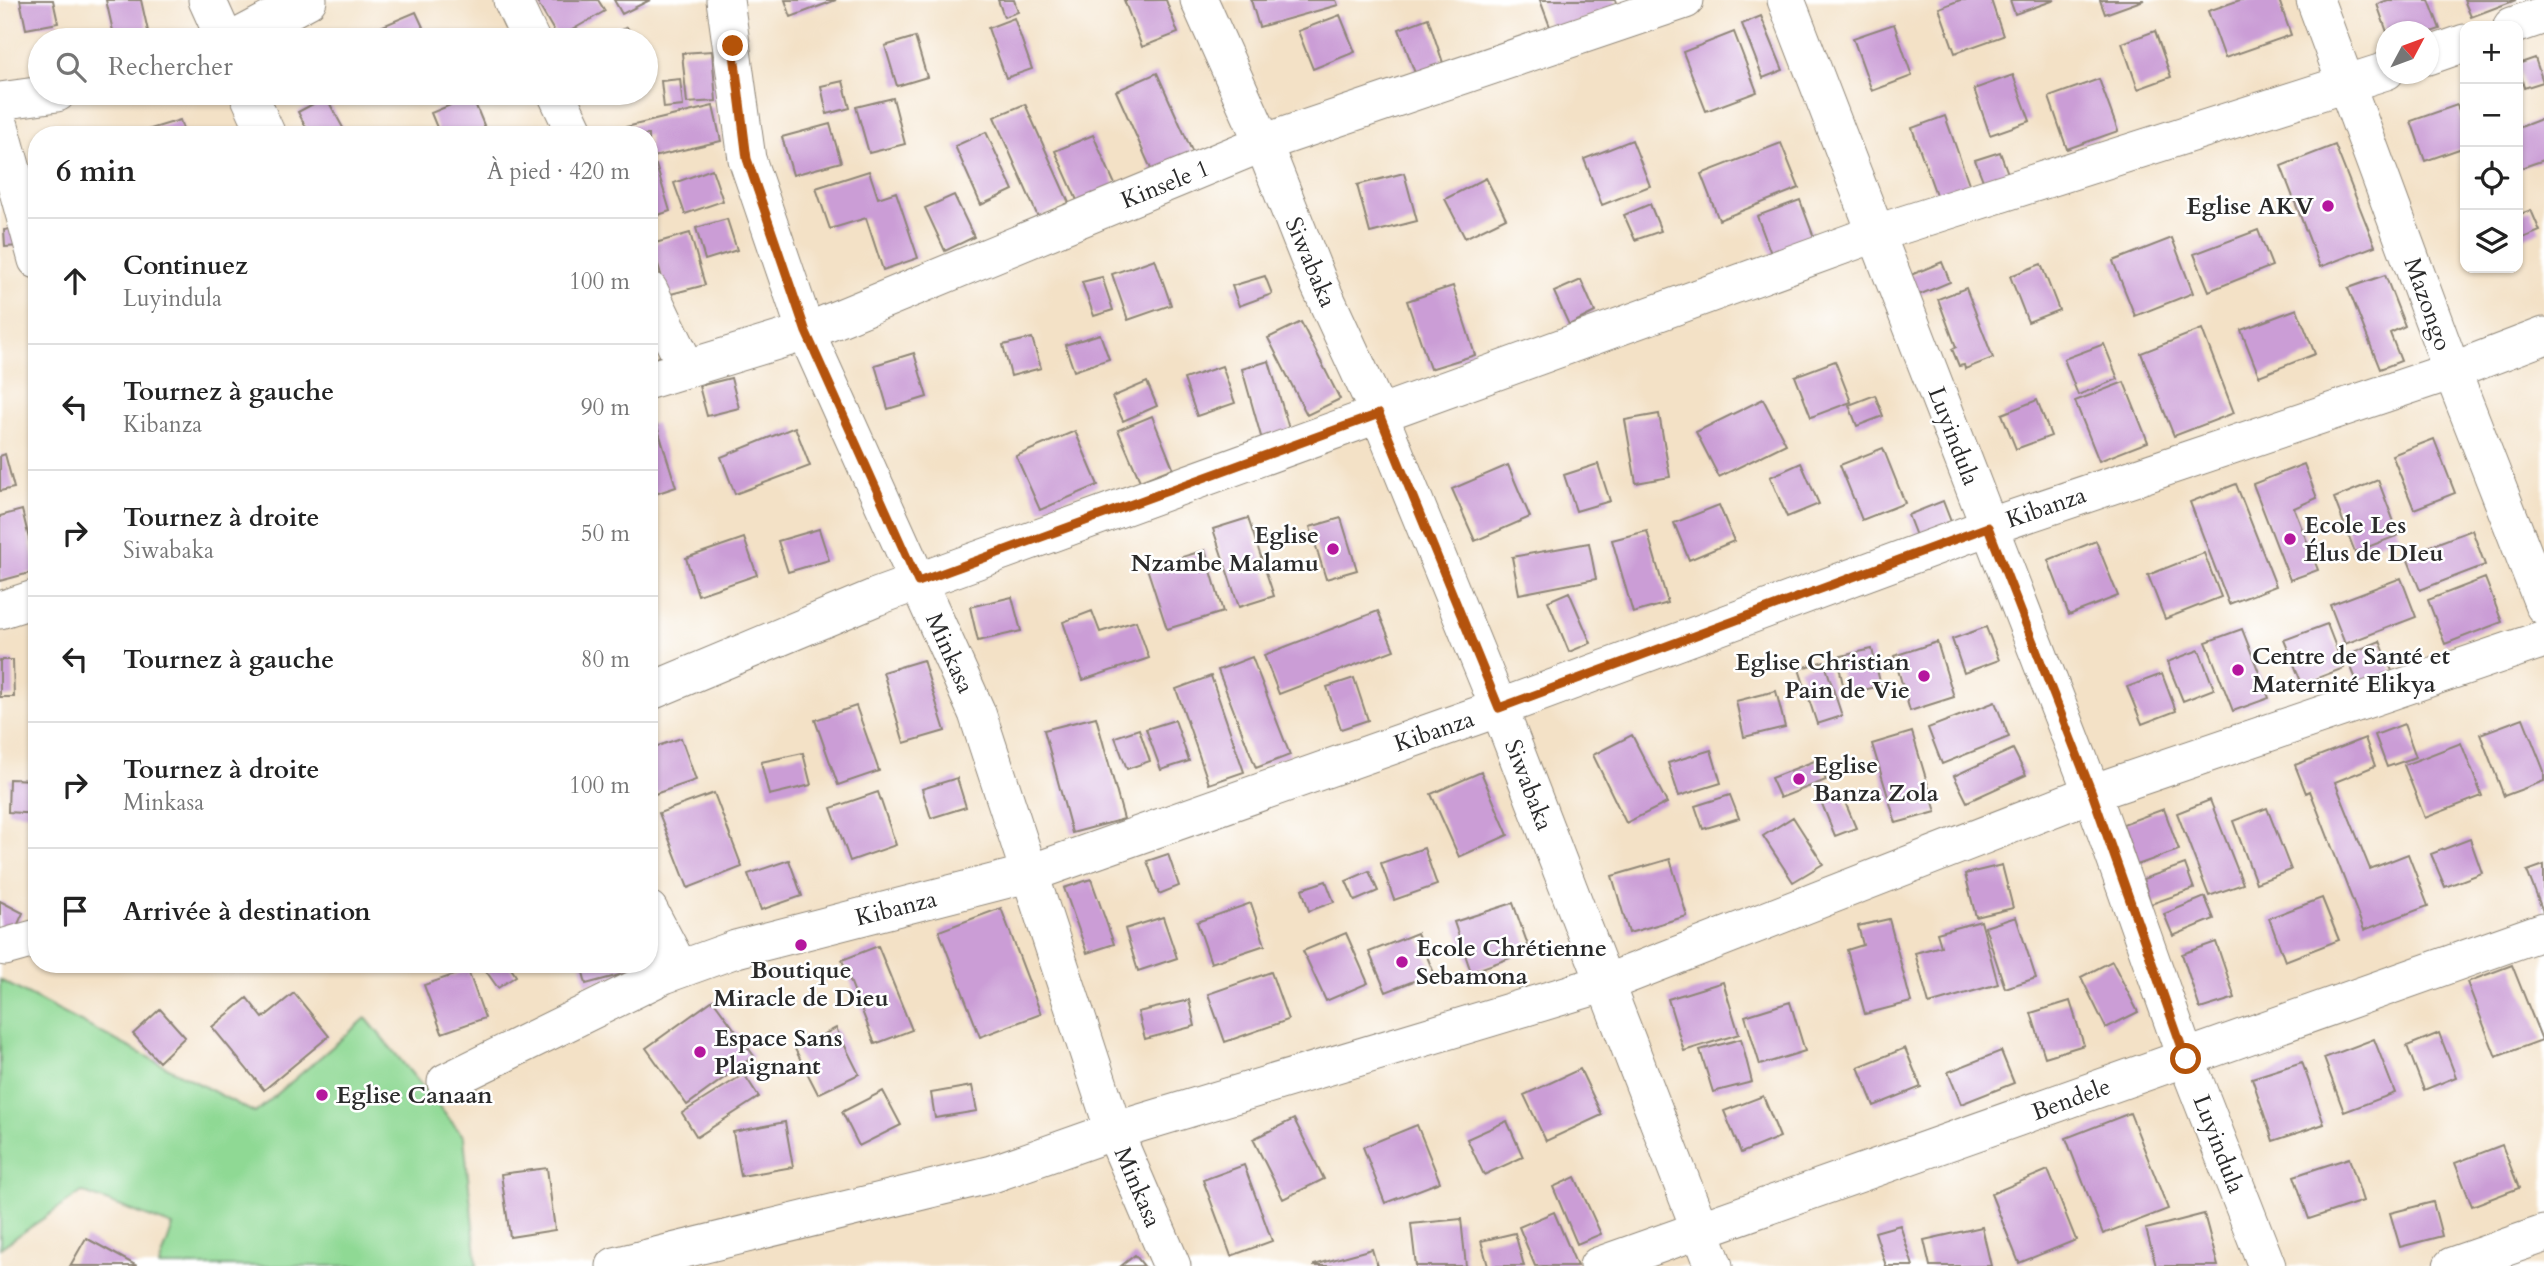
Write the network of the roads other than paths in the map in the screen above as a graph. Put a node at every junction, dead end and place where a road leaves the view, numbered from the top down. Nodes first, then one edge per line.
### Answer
1 (207, 0) edge
2 (308, 0) edge
3 (512, 0) edge
4 (725, 0) edge
5 (1199, 0) edge
6 (1685, 0) edge
7 (1786, 0) edge
8 (2315, 0) edge
9 (2544, 15) edge
10 (2523, 22) edge
11 (220, 28) edge
12 (256, 28) edge
13 (525, 28) edge
14 (2460, 45) edge
15 (2439, 52) edge
16 (2376, 75) edge
17 (2347, 85) junction
18 (28, 97) edge
19 (0, 101) edge
20 (253, 105) edge
21 (562, 105) edge
22 (0, 126) edge
23 (263, 126) edge
24 (572, 126) edge
25 (1263, 144) junction
26 (28, 227) edge
27 (1877, 233) junction
28 (658, 309) edge
29 (806, 332) junction
30 (2544, 336) edge
31 (687, 369) junction
32 (2452, 371) junction
33 (658, 377) edge
34 (1379, 414) junction
35 (1988, 527) junction
36 (918, 582) junction
37 (28, 601) edge
38 (2544, 606) edge
39 (0, 610) edge
40 (2544, 639) edge
41 (658, 688) edge
42 (1499, 708) junction
43 (2092, 793) junction
44 (1031, 873) junction
45 (658, 927) edge
46 (2544, 931) edge
47 (680, 969) junction
48 (1606, 983) junction
49 (2186, 1059) junction
50 (446, 1082) dead end
51 (1114, 1131) junction
52 (1702, 1232) junction
53 (2544, 1234) edge
54 (615, 1266) edge
55 (1172, 1266) edge
56 (1598, 1266) edge
57 (1714, 1266) edge
58 (2267, 1266) edge
59 (2452, 1266) edge

1 - 11 street
2 - 12 street
3 - 13 street
4 - 29 street, Minkasa
5 - 25 street, Siwabaka
6 - 25 street, Kinsele 1
7 - 27 street, Luyindula
8 - 17 street, Mazongo
9 - 10 street
14 - 15 street
16 - 17 street
17 - 27 street
17 - 32 street, Mazongo
18 - 19 street
20 - 23 street
21 - 24 street
22 - 26 street
25 - 29 street, Kinsele 1
25 - 34 street, Siwabaka
27 - 34 street
27 - 35 street, Luyindula
28 - 31 street
29 - 31 street, Kinsele 1
29 - 36 street, Minkasa
30 - 32 street, Kibanza
31 - 33 street, Kinsele 1
32 - 35 street, Kibanza
32 - 38 street, Mazongo
34 - 36 street
34 - 42 street, Siwabaka
35 - 42 street, Kibanza
35 - 43 street, Luyindula
36 - 41 street
36 - 44 street, Minkasa
37 - 39 street
40 - 43 street
42 - 44 street, Kibanza
42 - 48 street, Siwabaka
43 - 48 street
43 - 49 street, Luyindula
44 - 47 street, Kibanza
44 - 51 street, Minkasa
45 - 47 street
46 - 49 street, Bendele
47 - 50 street, Kibanza
48 - 51 street
48 - 52 street, Siwabaka
49 - 52 street, Bendele
49 - 58 street, Luyindula
51 - 54 street
51 - 55 street, Minkasa
52 - 56 street, Bendele
52 - 57 street, Siwabaka
53 - 59 street

